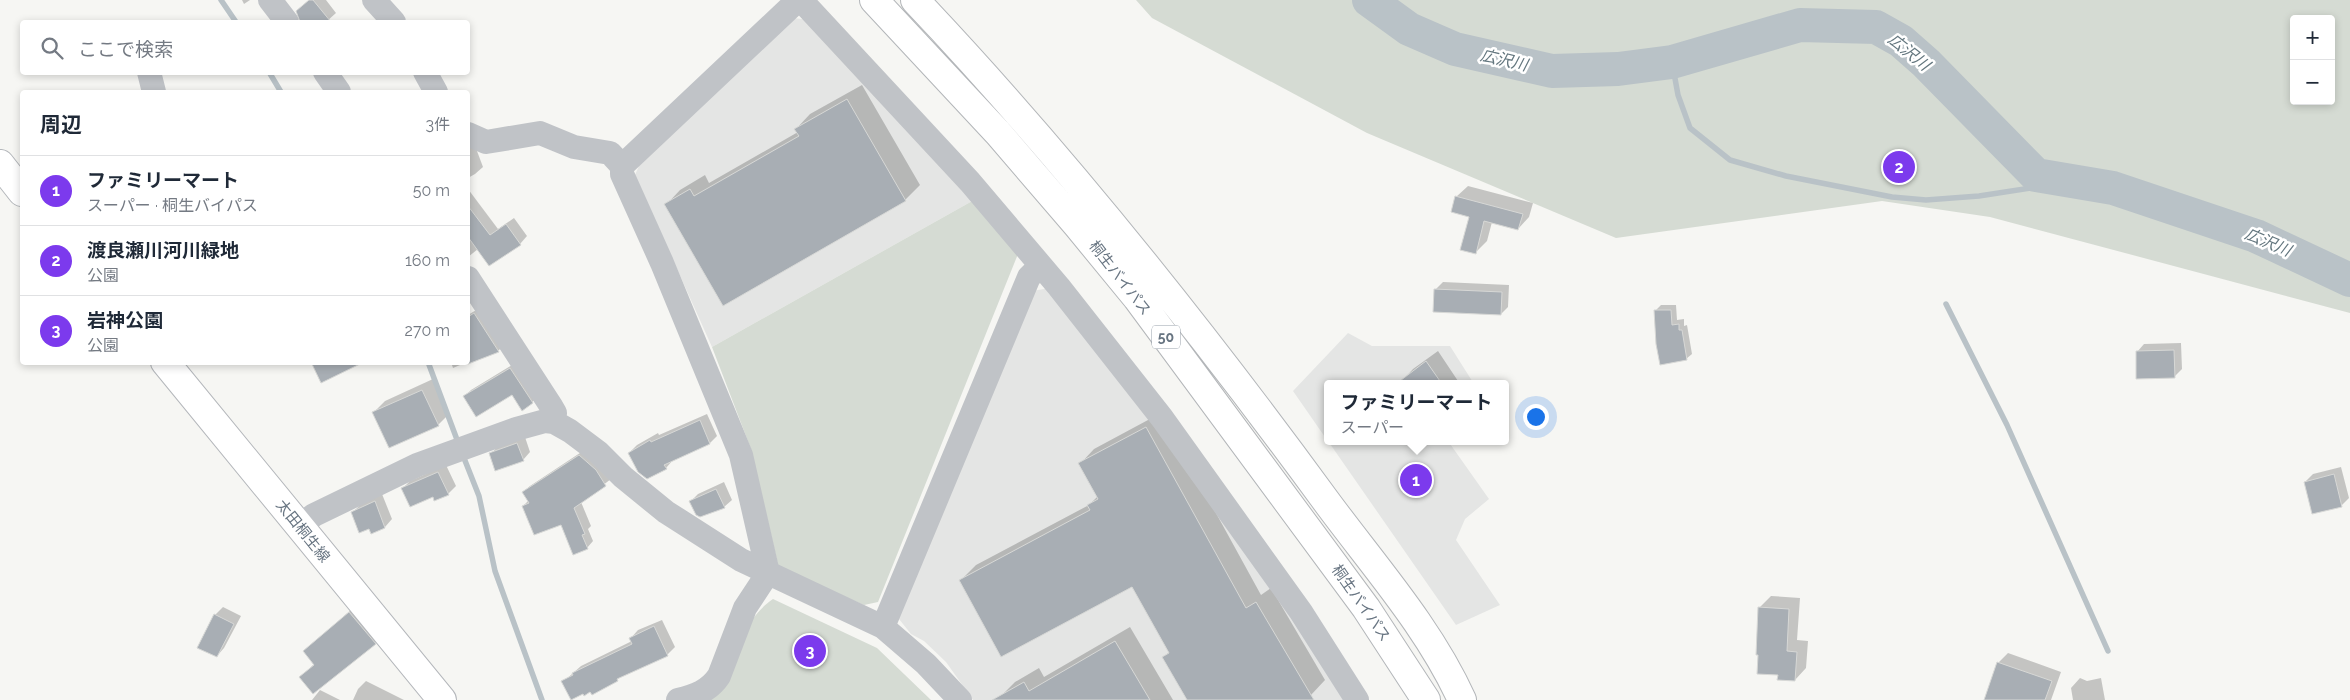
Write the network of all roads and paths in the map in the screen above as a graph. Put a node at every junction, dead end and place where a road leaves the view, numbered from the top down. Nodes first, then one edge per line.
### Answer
1 (270, 0) edge
2 (374, 0) edge
3 (800, 0) edge
4 (874, 0) edge
5 (915, 0) edge
6 (285, 20) edge
7 (392, 20) edge
8 (150, 75) edge
9 (327, 75) edge
10 (427, 75) edge
11 (154, 90) edge
12 (338, 90) edge
13 (435, 90) edge
14 (470, 135) edge
15 (0, 164) edge
16 (622, 166) junction
17 (20, 189) edge
18 (1040, 266) junction
19 (470, 281) edge
20 (167, 365) edge
21 (554, 422) junction
22 (299, 526) junction
23 (768, 573) junction
24 (883, 627) junction
25 (442, 700) edge
26 (678, 700) edge
27 (960, 700) edge
28 (1357, 700) edge
29 (1426, 700) edge
30 (1462, 700) edge

1 - 6 street
2 - 7 street
3 - 16 street
3 - 18 street
4 - 29 main road, 桐生バイパス / 50
5 - 30 main road, 桐生バイパス / 50
8 - 11 street
9 - 12 street
10 - 13 street
14 - 16 street
15 - 17 main road
16 - 23 street
18 - 24 street
18 - 28 street
19 - 21 street
20 - 22 main road, 太田桐生線
21 - 22 street
21 - 23 street
22 - 25 main road, 太田桐生線
23 - 24 street
23 - 26 street
24 - 27 street

